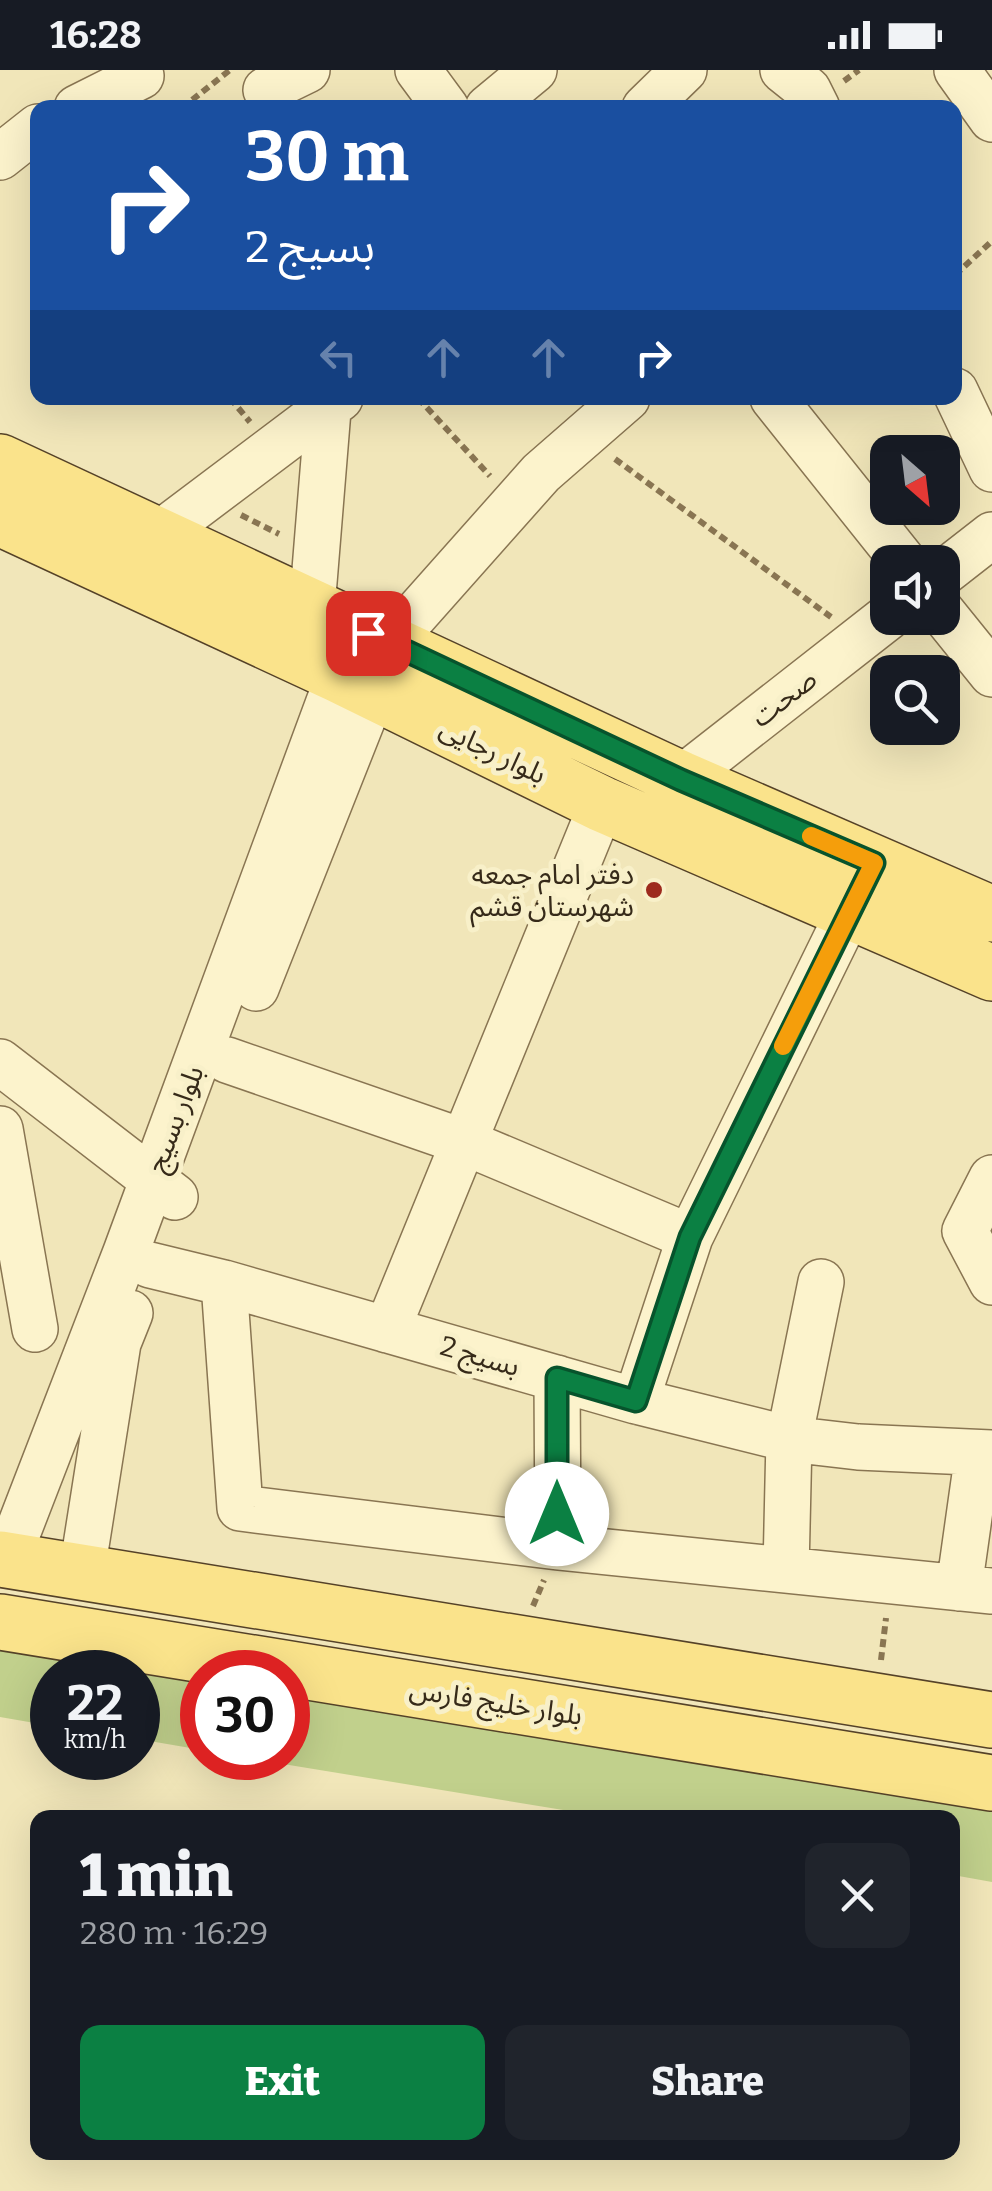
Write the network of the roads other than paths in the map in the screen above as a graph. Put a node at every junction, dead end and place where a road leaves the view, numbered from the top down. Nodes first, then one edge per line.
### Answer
1 (307, 70) edge
2 (418, 70) edge
3 (534, 70) edge
4 (684, 70) edge
5 (783, 70) edge
6 (957, 70) edge
7 (146, 84) edge
8 (261, 84) edge
9 (100, 100) edge
10 (440, 100) edge
11 (498, 100) edge
12 (653, 100) edge
13 (813, 100) edge
14 (992, 119) edge
15 (30, 133) edge
16 (0, 157) edge
17 (333, 405) edge
18 (334, 405) edge
19 (620, 405) edge
20 (779, 405) edge
21 (962, 405) edge
22 (0, 462) edge
23 (992, 470) edge
24 (0, 518) edge
25 (158, 535) junction
26 (992, 535) edge
27 (890, 545) edge
28 (960, 560) edge
29 (312, 607) junction
30 (870, 631) edge
31 (960, 634) edge
32 (367, 670) junction
33 (992, 674) edge
34 (681, 780) junction
35 (602, 804) junction
36 (862, 887) junction
37 (992, 914) edge
38 (992, 973) edge
39 (227, 1060) junction
40 (0, 1062) edge
41 (0, 1129) edge
42 (464, 1142) junction
43 (992, 1178) edge
44 (164, 1188) junction
45 (690, 1237) junction
46 (150, 1265) junction
47 (821, 1282) dead end
48 (992, 1282) edge
49 (224, 1283) junction
50 (18, 1321) edge
51 (388, 1330) junction
52 (106, 1340) junction
53 (557, 1378) junction
54 (636, 1401) junction
55 (789, 1438) junction
56 (985, 1453) edge
57 (558, 1547) junction
58 (4, 1560) edge
59 (786, 1570) junction
60 (82, 1571) junction
61 (975, 1590) edge
62 (0, 1622) edge
63 (992, 1720) edge
64 (992, 1783) edge

1 - 8 street
2 - 10 street
3 - 11 street
4 - 12 street
5 - 13 street
6 - 14 street
7 - 9 street
15 - 16 street
17 - 25 street
18 - 29 street
19 - 32 street
20 - 27 street
21 - 23 street
22 - 25 main road, بلوار رجایی
24 - 32 main road, بلوار رجایی
25 - 29 main road, بلوار رجایی
26 - 28 street
29 - 32 main road, بلوار رجایی
30 - 34 street, صحت
31 - 33 street
32 - 34 main road, بلوار رجایی
32 - 35 main road, بلوار رجایی
32 - 39 street, بلوار بسیج
32 - 44 street, بلوار بسیج
34 - 36 main road, بلوار رجایی
35 - 36 main road, بلوار رجایی
35 - 42 street
36 - 37 main road, بلوار رجایی
36 - 38 main road, بلوار رجایی
36 - 45 street
39 - 42 street
39 - 44 street, بلوار بسیج
40 - 44 street
41 - 50 street
42 - 45 street
42 - 51 street
43 - 48 street
44 - 46 street, بلوار بسیج
44 - 52 street, بلوار بسیج
45 - 54 street
46 - 49 street, بسیج 2
46 - 52 street, بلوار بسیج
47 - 55 street
49 - 51 street, بسیج 2
49 - 57 street
50 - 52 street
51 - 53 street, بسیج 2
52 - 58 street, بلوار بسیج
52 - 60 street, بلوار بسیج
53 - 54 street, بسیج 2
53 - 57 street
54 - 55 street, بسیج 2
55 - 56 street, بسیج 2
55 - 59 street
56 - 61 street
57 - 59 street
58 - 60 main road
59 - 61 street
60 - 63 main road
62 - 64 main road, بلوار خلیج فارس

